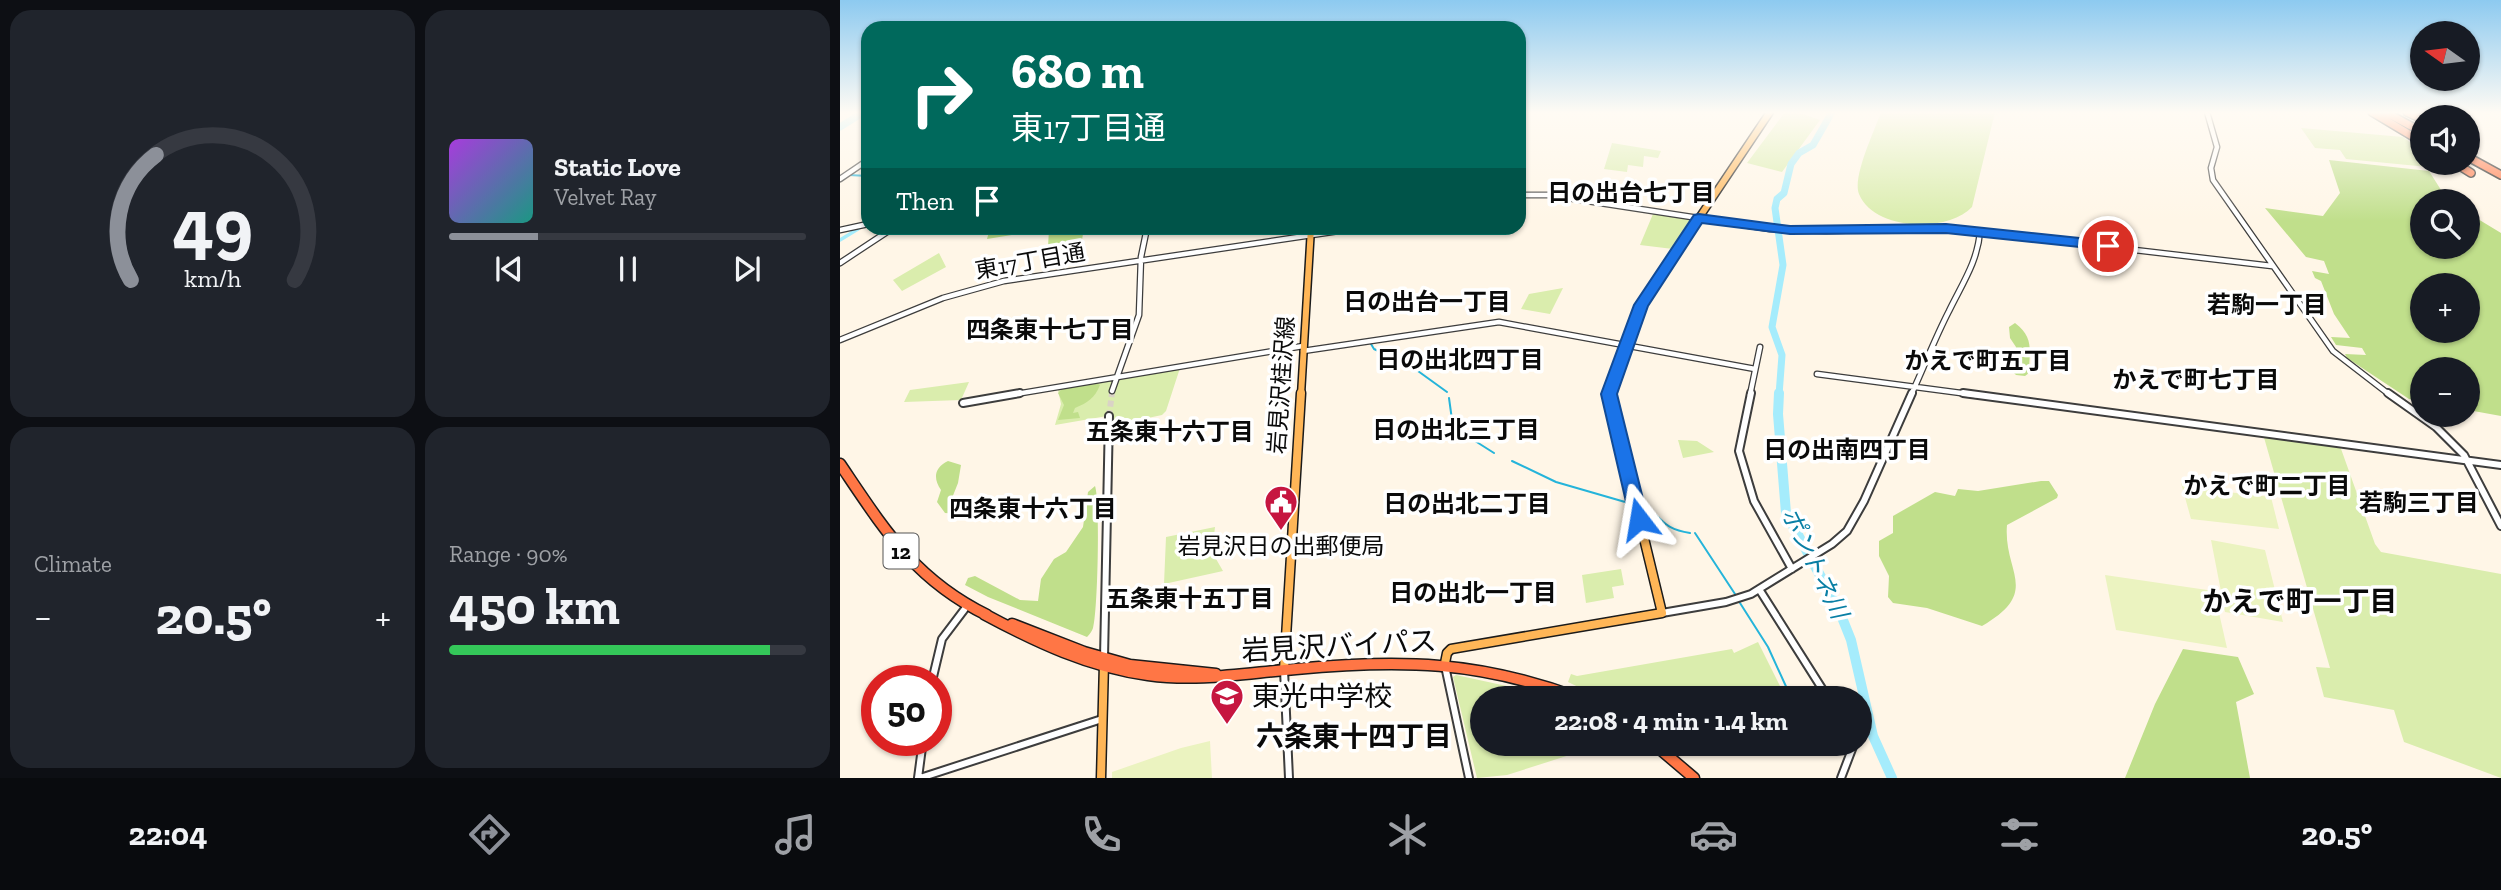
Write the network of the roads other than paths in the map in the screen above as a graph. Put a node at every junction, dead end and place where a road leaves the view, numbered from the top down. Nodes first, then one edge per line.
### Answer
1 (1746, 148) edge
2 (2217, 148) edge
3 (2480, 162) edge
4 (861, 165) edge
5 (2501, 174) edge
6 (840, 179) edge
7 (1526, 195) edge
8 (1699, 218) junction
9 (861, 225) edge
10 (840, 230) edge
11 (1980, 231) junction
12 (882, 235) edge
13 (1146, 235) edge
14 (1288, 235) edge
15 (1311, 235) edge
16 (1141, 260) junction
17 (840, 263) edge
18 (2272, 265) junction
19 (840, 340) edge
20 (1626, 346) junction
21 (1760, 347) dead end
22 (1303, 349) junction
23 (1755, 369) junction
24 (1816, 374) dead end
25 (1116, 378) junction
26 (1914, 387) junction
27 (1112, 391) tunnel mouth
28 (963, 402) dead end
29 (1110, 416) tunnel mouth
30 (2468, 461) junction
31 (840, 464) edge
32 (2501, 465) edge
33 (2501, 526) edge
34 (1792, 569) junction
35 (1759, 589) junction
36 (967, 606) junction
37 (1662, 613) junction
38 (1104, 662) junction
39 (1445, 663) junction
40 (936, 665) edge
41 (1284, 670) junction
42 (1545, 686) edge
43 (1820, 686) edge
44 (1102, 719) junction
45 (921, 756) edge
46 (1668, 756) edge
47 (1851, 756) edge
48 (919, 778) edge
49 (1101, 778) edge
50 (1289, 778) edge
51 (1469, 778) edge
52 (1694, 778) edge
53 (1841, 778) edge

1 - 8 main road
2 - 18 street
3 - 5 highway
4 - 6 street
7 - 8 street
8 - 11 street
8 - 20 main road
9 - 10 street
11 - 18 street
11 - 26 street
12 - 17 street
13 - 16 street
14 - 16 street, 東17丁目通
15 - 22 main road, 岩見沢桂沢線
16 - 19 street, 東17丁目通
16 - 25 street
18 - 30 street
20 - 22 street
20 - 23 street
20 - 37 main road
21 - 23 street
22 - 25 street
22 - 41 main road, 岩見沢桂沢線
23 - 34 street
24 - 26 street
25 - 27 street
25 - 28 street
26 - 30 street
26 - 34 street
29 - 38 street
30 - 32 street
30 - 33 street
31 - 36 highway, 12
34 - 35 street
35 - 37 street
35 - 43 street
36 - 38 highway, 12
36 - 40 street
37 - 39 main road
38 - 41 highway, 岩見沢バイパス / 12
38 - 44 main road
39 - 41 highway, 岩見沢バイパス / 12
39 - 42 highway, 岩見沢バイパス / 12
39 - 51 street
41 - 50 street
44 - 48 street
44 - 49 main road
45 - 48 street
46 - 52 highway
47 - 53 street

